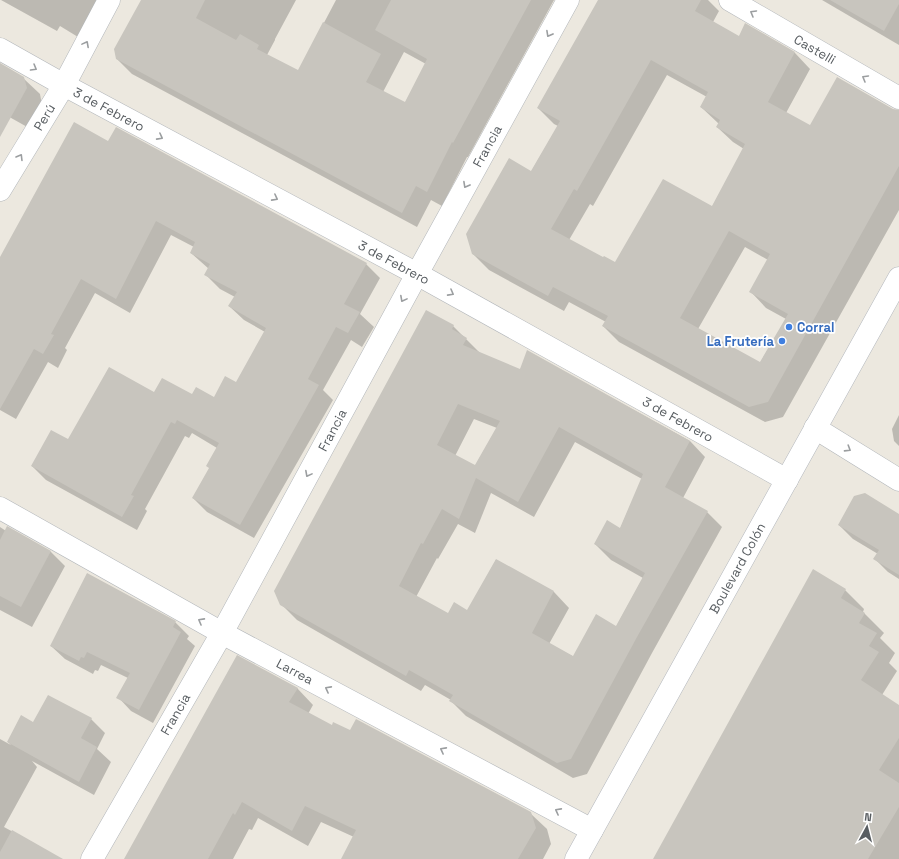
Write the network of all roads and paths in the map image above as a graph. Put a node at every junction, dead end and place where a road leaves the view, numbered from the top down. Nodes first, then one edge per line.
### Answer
1 (109, 0) edge
2 (568, 0) edge
3 (730, 0) edge
4 (0, 49) edge
5 (64, 85) junction
6 (899, 98) edge
7 (0, 190) edge
8 (417, 274) junction
9 (899, 278) edge
10 (815, 428) junction
11 (787, 480) junction
12 (899, 480) edge
13 (0, 508) edge
14 (222, 633) junction
15 (592, 830) junction
16 (92, 859) edge
17 (576, 859) edge

5 -> 1 street, Perú
2 -> 8 street, Francia
6 -> 3 street, Castelli
4 -> 5 street, 3 de Febrero
7 -> 5 street, Perú
5 -> 8 street, 3 de Febrero
8 -> 11 street, 3 de Febrero
8 -> 14 street, Francia
9 - 10 street, Boulevard Colón
10 - 11 street, Boulevard Colón
10 -> 12 street
11 - 15 street, Boulevard Colón
14 -> 13 street, Larrea
15 -> 14 street, Larrea
14 - 16 street, Francia
15 - 17 street, Boulevard Colón

